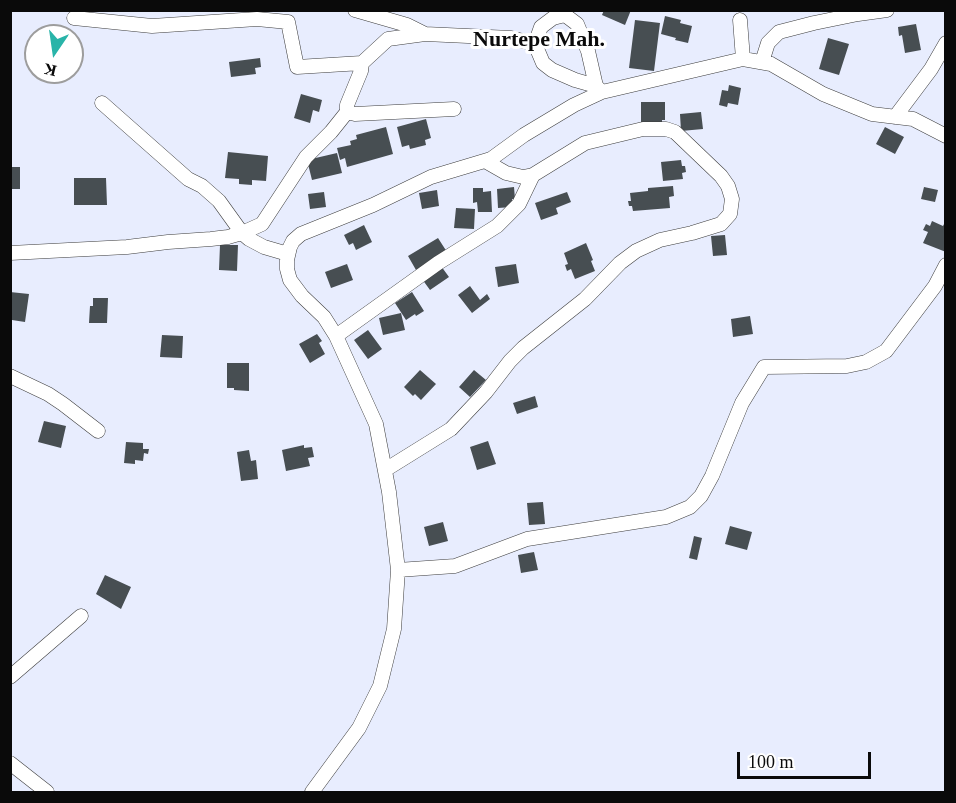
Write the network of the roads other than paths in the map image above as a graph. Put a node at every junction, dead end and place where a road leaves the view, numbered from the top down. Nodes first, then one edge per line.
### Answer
1 (355, 10) edge
2 (887, 10) edge
3 (565, 13) edge
4 (74, 18) dead end
5 (740, 20) dead end
6 (425, 34) junction
7 (945, 43) edge
8 (535, 44) junction
9 (742, 59) junction
10 (762, 62) junction
11 (362, 63) junction
12 (599, 89) junction
13 (102, 103) dead end
14 (454, 109) dead end
15 (347, 112) junction
16 (895, 117) junction
17 (945, 136) edge
18 (485, 161) junction
19 (533, 175) junction
20 (262, 224) junction
21 (242, 233) junction
22 (264, 247) junction
23 (10, 254) edge
24 (288, 254) junction
25 (945, 265) edge
26 (336, 336) junction
27 (10, 376) edge
28 (98, 431) dead end
29 (385, 470) junction
30 (398, 570) junction
31 (81, 616) dead end
32 (10, 677) edge
33 (10, 763) edge
34 (46, 792) edge
35 (312, 792) edge

1 - 6 street
2 - 10 street
3 - 8 street
3 - 12 street
4 - 11 street
5 - 9 street
6 - 8 street
6 - 11 street
7 - 16 street
8 - 12 street
9 - 10 street
9 - 12 street
10 - 16 street
11 - 15 street
12 - 18 street
13 - 21 street
14 - 15 street
15 - 20 street
16 - 17 street
18 - 19 street
18 - 24 street
19 - 26 street
19 - 29 street
20 - 21 street
20 - 22 street
21 - 22 street
21 - 23 street
22 - 24 street
24 - 26 street
25 - 30 street
26 - 29 street
27 - 28 street
29 - 30 street
30 - 35 street
31 - 32 street
33 - 34 street

